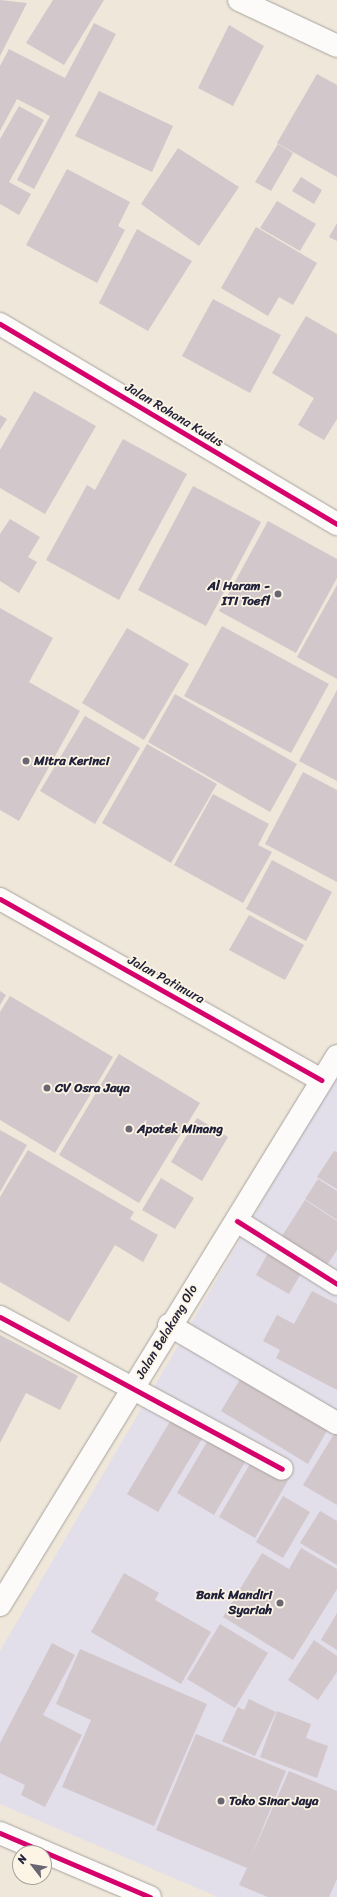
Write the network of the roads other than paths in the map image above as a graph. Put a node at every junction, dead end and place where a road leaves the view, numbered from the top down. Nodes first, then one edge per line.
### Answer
1 (239, 0) edge
2 (337, 46) edge
3 (0, 324) edge
4 (337, 524) edge
5 (0, 899) edge
6 (337, 1056) edge
7 (321, 1080) junction
8 (237, 1221) junction
9 (337, 1284) edge
10 (0, 1317) edge
11 (169, 1325) junction
12 (134, 1386) junction
13 (337, 1423) edge
14 (282, 1469) dead end
15 (0, 1605) edge
16 (0, 1833) edge
17 (150, 1897) edge

1 - 2 street
3 - 4 street, Jalan Rohana Kudus
5 - 7 street, Jalan Patimura
6 - 7 street, Jalan Belakang Olo
7 - 8 street, Jalan Belakang Olo
8 - 9 street
8 - 11 street, Jalan Belakang Olo
10 - 12 street
11 - 12 street, Jalan Belakang Olo
11 - 13 street
12 - 14 street
12 - 15 street, Jalan Belakang Olo
16 - 17 street

